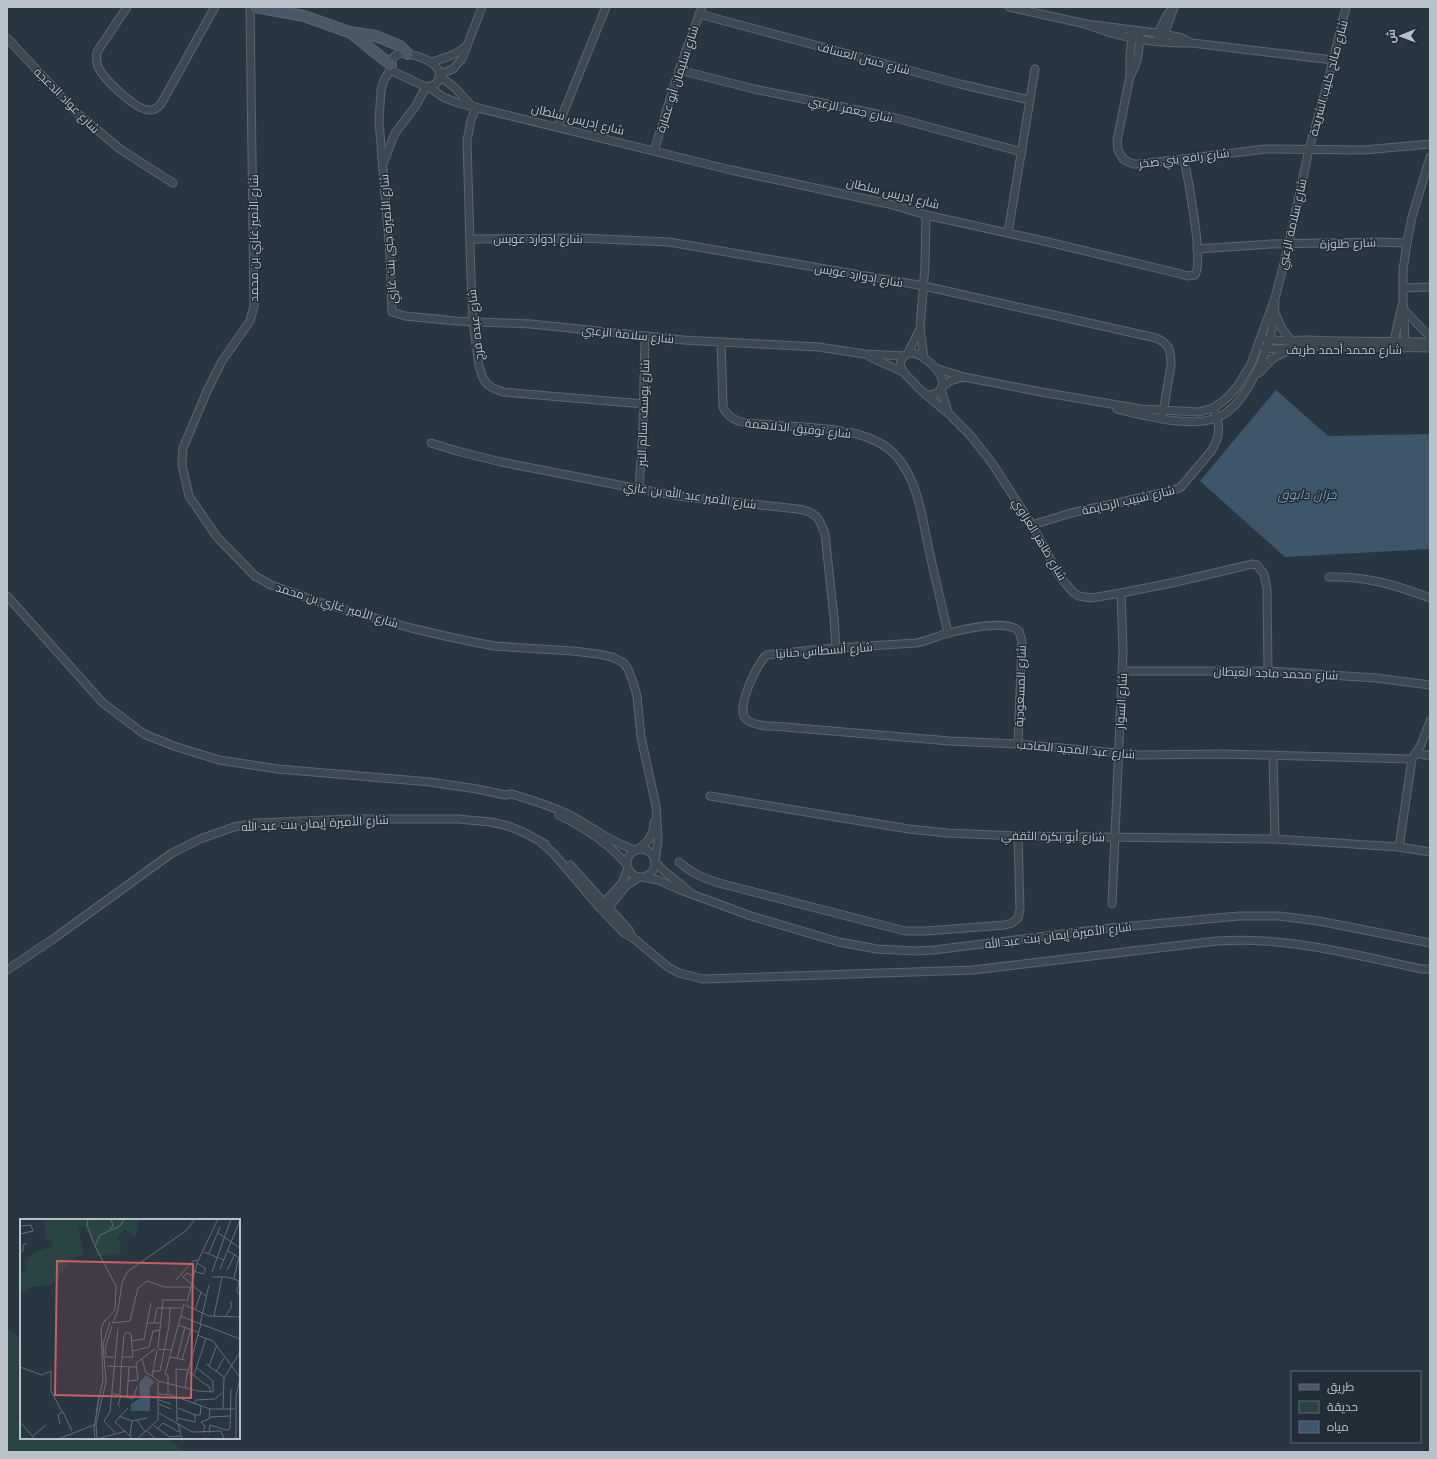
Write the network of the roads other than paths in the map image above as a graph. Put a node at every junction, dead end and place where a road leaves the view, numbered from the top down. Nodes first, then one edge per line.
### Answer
1 (127, 7) edge
2 (216, 7) edge
3 (250, 7) edge
4 (255, 7) edge
5 (482, 7) edge
6 (606, 7) edge
7 (1009, 7) edge
8 (1346, 7) edge
9 (1174, 8) edge
10 (700, 11) edge
11 (349, 32) junction
12 (1135, 33) junction
13 (1161, 33) junction
14 (7, 38) edge
15 (1140, 39) junction
16 (1159, 41) junction
17 (1192, 43) junction
18 (468, 45) junction
19 (408, 54) junction
20 (1332, 60) junction
21 (431, 62) junction
22 (391, 67) junction
23 (1035, 69) dead end
24 (679, 70) junction
25 (440, 76) junction
26 (1130, 76) junction
27 (427, 87) junction
28 (1029, 100) junction
29 (474, 106) junction
30 (558, 126) junction
31 (1430, 144) edge
32 (1309, 149) junction
33 (654, 151) junction
34 (1022, 152) junction
35 (1430, 156) edge
36 (1184, 159) junction
37 (383, 166) junction
38 (172, 183) dead end
39 (926, 215) junction
40 (1008, 233) junction
41 (470, 239) junction
42 (1407, 243) junction
43 (1289, 244) junction
44 (1197, 249) junction
45 (924, 286) junction
46 (1430, 287) edge
47 (1403, 288) junction
48 (1275, 298) junction
49 (1404, 306) junction
50 (392, 312) joint
51 (1275, 312) junction
52 (473, 322) junction
53 (920, 328) junction
54 (645, 336) junction
55 (1261, 338) junction
56 (1430, 338) edge
57 (1270, 340) junction
58 (1292, 340) junction
59 (721, 342) junction
60 (1430, 342) edge
61 (1393, 345) junction
62 (1404, 345) junction
63 (1258, 347) junction
64 (1294, 348) junction
65 (1430, 348) edge
66 (1267, 349) junction
67 (865, 354) junction
68 (906, 354) junction
69 (924, 359) junction
70 (935, 368) junction
71 (903, 372) junction
72 (964, 377) junction
73 (1252, 380) junction
74 (942, 387) junction
75 (924, 393) junction
76 (1100, 403) junction
77 (644, 404) junction
78 (1213, 408) junction
79 (1163, 410) junction
80 (949, 414) junction
81 (1217, 418) junction
82 (1162, 419) junction
83 (431, 443) dead end
84 (639, 489) junction
85 (1032, 525) junction
86 (1329, 577) dead end
87 (1121, 593) junction
88 (7, 596) edge
89 (1430, 598) edge
90 (948, 633) junction
91 (836, 648) junction
92 (1122, 671) junction
93 (1268, 671) junction
94 (1430, 685) edge
95 (743, 716) joint
96 (1430, 721) edge
97 (1018, 744) junction
98 (1118, 753) junction
99 (1273, 756) junction
100 (1415, 756) junction
101 (1430, 756) edge
102 (505, 795) junction
103 (710, 796) dead end
104 (655, 800) junction
105 (1018, 836) junction
106 (1115, 837) junction
107 (1275, 839) junction
108 (1398, 847) junction
109 (637, 850) junction
110 (1430, 852) edge
111 (655, 861) junction
112 (679, 862) dead end
113 (627, 867) junction
114 (641, 877) junction
115 (693, 894) junction
116 (1112, 904) dead end
117 (604, 907) junction
118 (1430, 943) edge
119 (7, 970) edge
120 (1430, 971) edge

1 - 2 street
3 - 104 street, شارع الأمير غازي بن محمد
4 - 11 street
5 - 18 street, شارع الأميرة جنى بنت غازي
6 - 30 street
7 - 12 street
8 - 20 street, شارع صالح كليب الشريدة
9 - 13 street
10 - 24 street, شارع سليمان أبو عمارة
10 - 28 street, شارع حسن العساف
11 - 19 street
11 - 22 street
12 - 13 street
12 - 15 street
12 - 26 street, شارع رافع بني صخر
13 - 16 street
13 - 17 street
14 - 38 street, شارع عواد الدعجة
15 - 16 street
15 - 26 street, شارع رافع بني صخر
16 - 17 street
17 - 20 street
18 - 21 street
18 - 25 street, شارع الأميرة جنى بنت غازي
19 - 21 street
19 - 22 street
20 - 32 street, شارع صالح كليب الشريدة
21 - 25 street
22 - 27 street, شارع إدريس سلطان
22 - 37 street, شارع الأميرة جنى بنت غازي
23 - 28 street
24 - 33 street, شارع سليمان أبو عمارة
24 - 34 street, شارع جعفر الزعبي
25 - 27 street, شارع الأميرة جنى بنت غازي
25 - 29 street
26 - 36 street, شارع رافع بني صخر
27 - 29 street, شارع إدريس سلطان
27 - 37 street, شارع الأميرة جنى بنت غازي
28 - 34 street
29 - 30 street, شارع إدريس سلطان
29 - 41 street, شارع عبده فرج
30 - 33 street, شارع إدريس سلطان
31 - 32 street, شارع رافع بني صخر
32 - 36 street, شارع رافع بني صخر
32 - 43 street, شارع سلامة الزعبي
33 - 39 street, شارع إدريس سلطان
34 - 40 street
35 - 42 street
36 - 44 street, شارع إدريس سلطان
37 - 50 street, شارع الأميرة جنى بنت غازي
39 - 40 street, شارع إدريس سلطان
39 - 45 street
40 - 44 street, شارع إدريس سلطان
41 - 45 street, شارع إدوارد عويس
41 - 52 street, شارع عبده فرج
42 - 43 street, شارع طلوزة
42 - 47 street
43 - 44 street, شارع طلوزة
43 - 48 street, شارع سلامة الزعبي
45 - 53 street
45 - 79 street, شارع إدوارد عويس
46 - 47 street
47 - 49 street
48 - 51 street, شارع سلامة الزعبي
48 - 55 street, شارع سلامة الزعبي
49 - 56 street
49 - 61 street
49 - 62 street
50 - 52 street, شارع سلامة الزعبي
51 - 57 street, شارع سلامة الزعبي
51 - 58 street
52 - 54 street, شارع سلامة الزعبي
52 - 77 street, شارع عبده فرج
53 - 68 street
53 - 69 street
54 - 59 street, شارع سلامة الزعبي
54 - 77 street, شارع يوسف سالم النبر
55 - 57 street, شارع محمد أحمد طريف
55 - 63 street, شارع سلامة الزعبي
57 - 58 street, شارع محمد أحمد طريف
57 - 66 street, شارع سلامة الزعبي
58 - 61 street, شارع محمد أحمد طريف
59 - 67 street, شارع سلامة الزعبي
59 - 90 street, شارع توفيق الدلاهمة
60 - 62 street, شارع محمد أحمد طريف
61 - 62 street, شارع محمد أحمد طريف
61 - 64 street, شارع محمد أحمد طريف
62 - 65 street, شارع محمد أحمد طريف
63 - 66 street, شارع محمد أحمد طريف
63 - 78 street, شارع سلامة الزعبي
64 - 66 street, شارع محمد أحمد طريف
64 - 73 street
66 - 73 street, شارع سلامة الزعبي
67 - 68 street, شارع سلامة الزعبي
67 - 71 street, شارع سلامة الزعبي
68 - 69 street, شارع سلامة الزعبي
68 - 71 street
69 - 70 street, شارع سلامة الزعبي
70 - 72 street, شارع سلامة الزعبي
70 - 74 street, شارع ظاهر العزاوي
71 - 75 street, شارع سلامة الزعبي
72 - 74 street
72 - 76 street, شارع سلامة الزعبي
73 - 81 street, شارع سلامة الزعبي
74 - 75 street
74 - 80 street, شارع ظاهر العزاوي
75 - 80 street, شارع ظاهر العزاوي
76 - 79 street, شارع سلامة الزعبي
76 - 82 street, شارع سلامة الزعبي
77 - 84 street, شارع يوسف سالم النبر
78 - 79 street, شارع سلامة الزعبي
78 - 81 street, شارع شبيب الرحايمة
79 - 82 street, شارع إدوارد عويس
80 - 85 street, شارع ظاهر العزاوي
81 - 82 street, شارع سلامة الزعبي
81 - 85 street, شارع شبيب الرحايمة
83 - 84 street, شارع الأمير عبد الله بن غازي
84 - 91 street, شارع الأمير عبد الله بن غازي
85 - 87 street, شارع ظاهر العزاوي
86 - 89 street
87 - 92 street, شارع السوار
87 - 93 street, شارع ظاهر العزاوي
88 - 102 street
90 - 91 street, شارع أنسطاس حنانيا
90 - 97 street, شارع المسعودية
91 - 95 street, شارع أنسطاس حنانيا
92 - 93 street, شارع محمد ماجد العيطان
92 - 98 street, شارع السوار
93 - 94 street, شارع محمد ماجد العيطان
95 - 97 street, شارع عبد المجيد الصاحب
96 - 100 street
97 - 98 street, شارع عبد المجيد الصاحب
98 - 99 street, شارع عبد المجيد الصاحب
98 - 106 street, شارع السوار
99 - 100 street, شارع عبد المجيد الصاحب
99 - 107 street
100 - 101 street, شارع عبد المجيد الصاحب
100 - 108 street
102 - 109 street
102 - 113 street
103 - 105 street, شارع أبو بكرة الثقفي
104 - 109 street
104 - 111 street
105 - 106 street, شارع أبو بكرة الثقفي
105 - 112 street, شارع الأميرة إيمان بنت عبد الله
106 - 107 street, شارع أبو بكرة الثقفي
106 - 116 street, شارع السوار
107 - 108 street, شارع أبو بكرة الثقفي
108 - 110 street, شارع أبو بكرة الثقفي
109 - 111 street
109 - 113 street
111 - 114 street
111 - 115 street, شارع الأميرة إيمان بنت عبد الله
113 - 114 street
113 - 117 street
114 - 115 street, شارع الأميرة إيمان بنت عبد الله
114 - 117 street
115 - 118 street, شارع الأميرة إيمان بنت عبد الله
117 - 119 street, شارع الأميرة إيمان بنت عبد الله
117 - 120 street, شارع الأميرة إيمان بنت عبد الله

